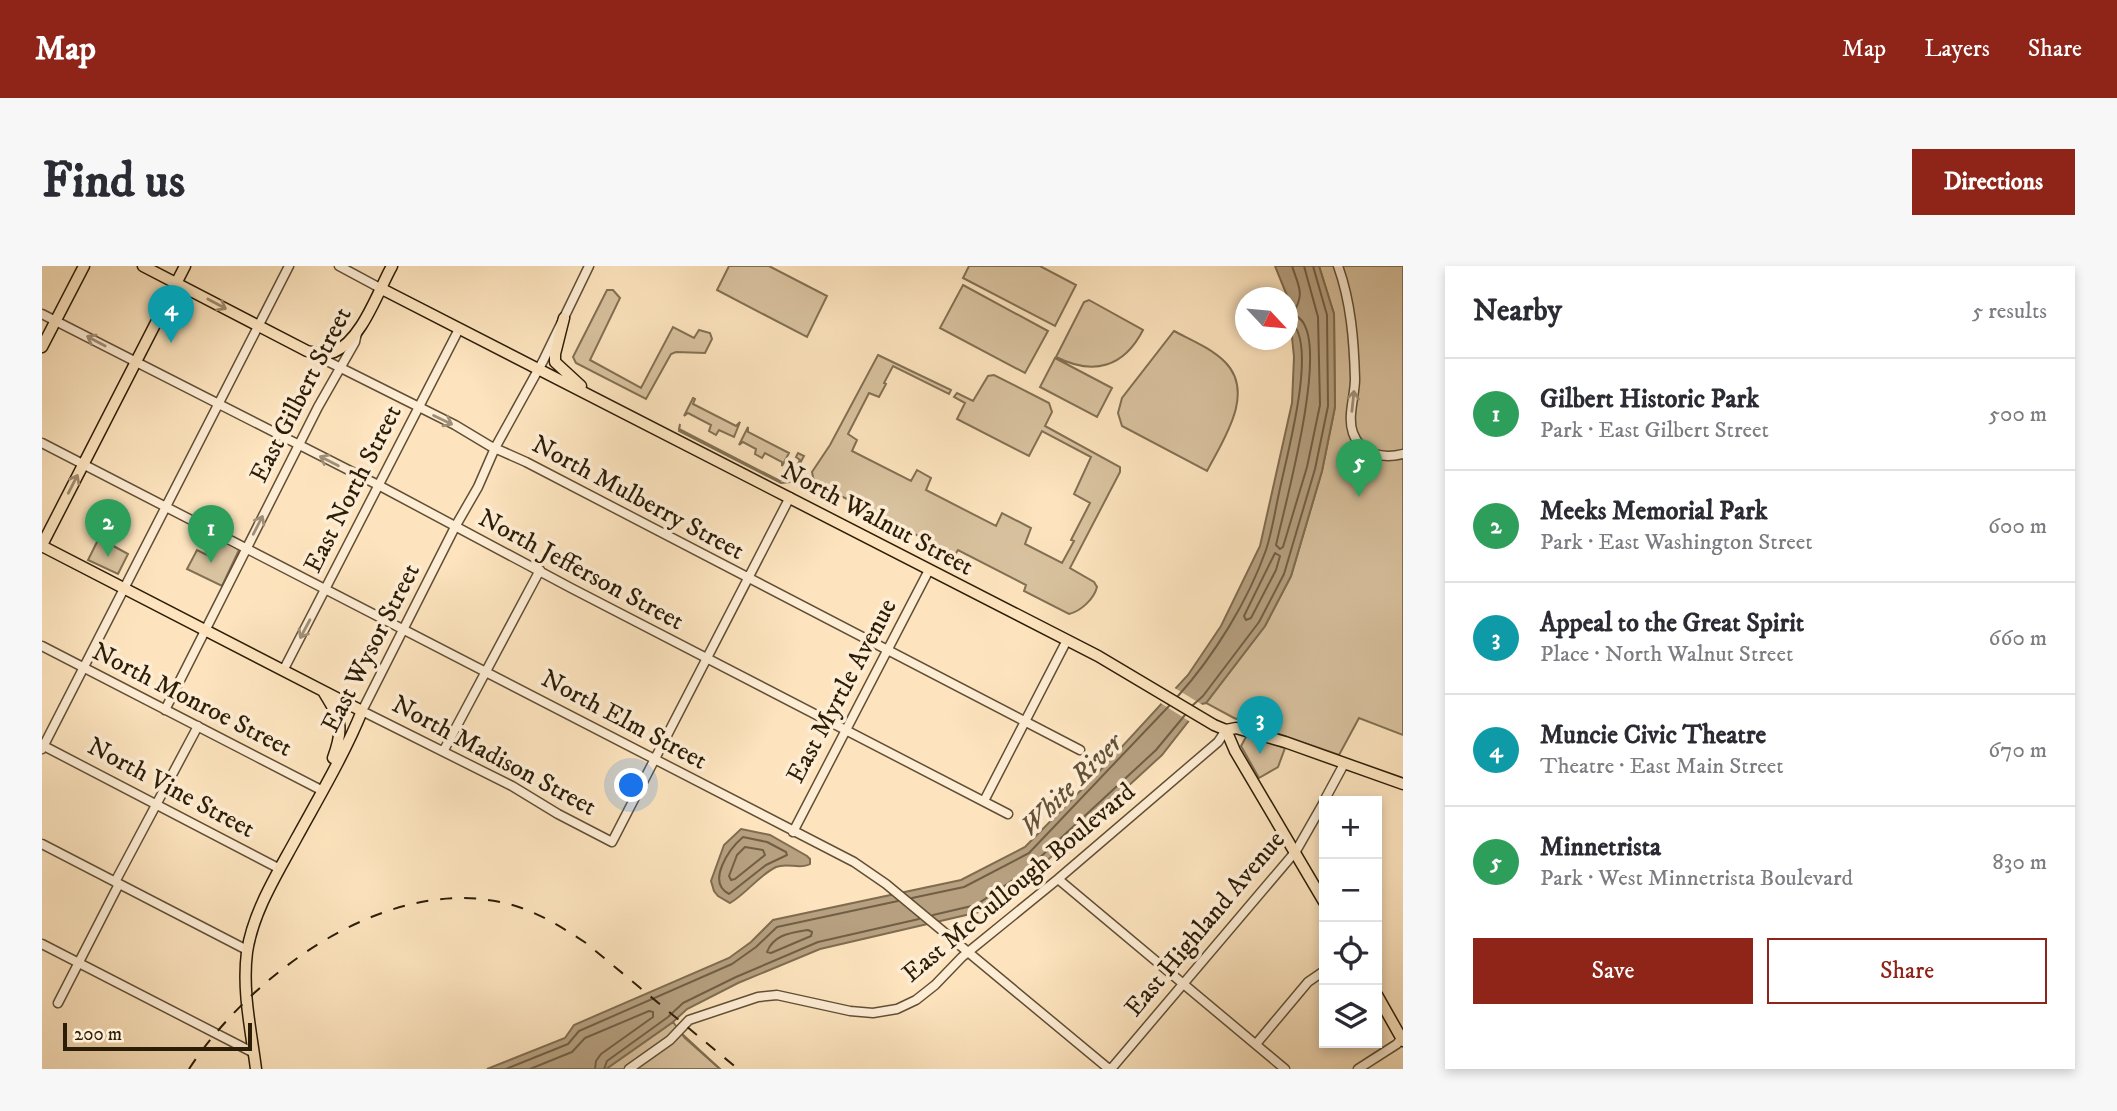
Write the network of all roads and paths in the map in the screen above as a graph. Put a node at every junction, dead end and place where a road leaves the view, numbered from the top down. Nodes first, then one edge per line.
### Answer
1 (84, 266) edge
2 (143, 266) edge
3 (185, 266) edge
4 (289, 266) edge
5 (339, 266) edge
6 (392, 266) edge
7 (589, 266) edge
8 (1338, 266) edge
9 (176, 283) junction
10 (380, 288) junction
11 (42, 314) edge
12 (564, 318) junction
13 (56, 321) junction
14 (258, 326) junction
15 (459, 328) junction
16 (357, 332) junction
17 (42, 347) edge
18 (307, 351) junction
19 (135, 362) junction
20 (341, 369) junction
21 (539, 369) junction
22 (589, 394) junction
23 (218, 404) junction
24 (418, 407) junction
25 (42, 443) edge
26 (299, 446) junction
27 (495, 448) junction
28 (1403, 454) edge
29 (84, 464) junction
30 (380, 486) junction
31 (790, 497) junction
32 (165, 506) junction
33 (455, 527) junction
34 (42, 546) edge
35 (246, 548) junction
36 (540, 570) junction
37 (929, 570) junction
38 (748, 579) junction
39 (124, 587) junction
40 (326, 588) junction
41 (206, 629) junction
42 (403, 629) junction
43 (1067, 640) junction
44 (42, 646) edge
45 (889, 651) junction
46 (707, 659) junction
47 (83, 668) junction
48 (284, 669) junction
49 (485, 672) junction
50 (322, 688) junction
51 (165, 710) junction
52 (362, 710) junction
53 (1025, 722) junction
54 (198, 726) junction
55 (1226, 730) junction
56 (847, 731) junction
57 (43, 746) edge
58 (444, 750) junction
59 (1080, 750) dead end
60 (655, 760) junction
61 (1344, 764) junction
62 (328, 779) junction
63 (1403, 784) edge
64 (323, 791) junction
65 (1327, 796) edge
66 (984, 802) junction
67 (157, 805) junction
68 (1319, 811) edge
69 (1008, 814) dead end
70 (793, 832) junction
71 (42, 844) edge
72 (1296, 851) junction
73 (280, 869) junction
74 (1058, 879) junction
75 (117, 883) junction
76 (1319, 893) edge
77 (42, 944) edge
78 (247, 950) junction
79 (968, 952) junction
80 (79, 963) junction
81 (1319, 974) edge
82 (1184, 985) junction
83 (58, 1003) dead end
84 (1382, 1004) edge
85 (1402, 1038) edge
86 (1256, 1044) junction
87 (254, 1053) junction
88 (256, 1069) edge
89 (629, 1069) edge
90 (1110, 1069) edge
91 (1285, 1069) edge
92 (1358, 1069) edge

1 - 13 main road
2 - 9 main road, North Mulberry Street
3 - 9 main road
4 - 14 street
5 - 10 street, North Walnut Street
6 - 10 main road, East Gilbert Street
7 - 12 street, East Wysor Street
28 -> 8 street
9 -> 14 main road, North Mulberry Street
9 - 19 main road
10 - 15 main road, North Walnut Street
10 - 16 main road, East Gilbert Street
11 - 13 street, North Jefferson Street
12 - 21 street, East Wysor Street
12 - 22 main road
13 - 17 main road
19 -> 13 street, North Jefferson Street
14 - 18 main road, North Mulberry Street
14 - 23 street
15 - 21 main road, North Walnut Street
15 - 24 street, East North Street
16 - 18 main road
16 - 20 street, East Gilbert Street
18 - 20 street, North Mulberry Street
19 - 23 street, North Jefferson Street
19 - 29 main road
20 - 24 street, North Mulberry Street
20 - 26 street, East Gilbert Street
21 - 22 main road, North Walnut Street
21 - 27 street, East Wysor Street
22 - 31 main road, North Walnut Street
23 - 26 street, North Jefferson Street
23 - 32 street
24 -> 27 street, North Mulberry Street
24 - 30 street, East North Street
25 - 29 street, North Elm Street
30 -> 26 street, North Jefferson Street
35 -> 26 street, East Gilbert Street
27 - 33 street, East Wysor Street
27 - 38 street, North Mulberry Street
29 - 32 street, North Elm Street
34 -> 29 main road
30 - 33 street, North Jefferson Street
30 - 40 street, East North Street
31 - 37 main road, North Walnut Street
31 - 38 street
32 - 35 street, North Elm Street
32 - 39 street
33 - 36 street, North Jefferson Street
33 - 42 street, East Wysor Street
34 - 39 main road, North Madison Street
35 - 40 street, North Elm Street
35 - 41 street, East Gilbert Street
36 - 46 street, North Jefferson Street
36 - 49 street
37 - 43 main road, North Walnut Street
37 - 45 street, East Myrtle Avenue
38 - 45 street, North Mulberry Street
38 - 46 street
39 - 41 main road, North Madison Street
39 - 47 street
40 - 42 street, North Elm Street
40 -> 48 street, East North Street
41 - 48 main road, North Madison Street
41 - 51 street, East Gilbert Street
42 - 49 street, North Elm Street
42 - 52 street, East Wysor Street
43 - 53 street
43 - 55 main road, North Walnut Street
44 - 47 street, North Monroe Street
45 - 53 street, North Mulberry Street
45 - 56 street, East Myrtle Avenue
46 - 56 street, North Jefferson Street
46 - 60 street
47 - 51 street, North Monroe Street
47 - 57 street
48 - 50 main road, North Madison Street
49 - 58 street
49 - 60 street, North Elm Street
50 - 52 main road, North Madison Street
50 - 62 main road
51 - 54 street, North Monroe Street
52 - 58 street, North Madison Street
52 - 62 main road, East Wysor Street
53 - 59 street, North Mulberry Street
53 - 66 street
54 - 64 street, North Monroe Street
54 - 67 street
55 - 61 main road, North Walnut Street
55 - 72 main road
55 - 74 street, East McCullough Boulevard
56 - 66 street, North Jefferson Street
56 - 70 street, East Myrtle Avenue
57 - 67 street, North Vine Street
58 - 60 street, North Madison Street
60 - 70 street, North Elm Street
61 - 63 main road, North Walnut Street
61 - 65 street, East Highland Avenue
62 - 64 main road, East Wysor Street
64 - 73 main road, East Wysor Street
66 - 69 street, North Jefferson Street
67 - 73 street, North Vine Street
67 - 75 street
68 - 72 street, East Highland Avenue
70 - 79 street, North Elm Street
71 - 75 street
72 - 76 main road
72 - 82 street, East Highland Avenue
73 - 78 main road, East Wysor Street
74 - 79 street, East McCullough Boulevard
74 - 82 street
75 - 78 street
75 - 80 street
77 - 80 street
78 - 87 main road, East Wysor Street
79 - 89 street, East McCullough Boulevard
79 - 90 street, North Elm Street
80 - 83 street
80 - 87 street
81 - 86 street
82 - 86 street
82 - 90 street, East Highland Avenue
84 - 85 main road
85 - 92 street
86 - 91 street
87 - 88 main road, East Wysor Street

